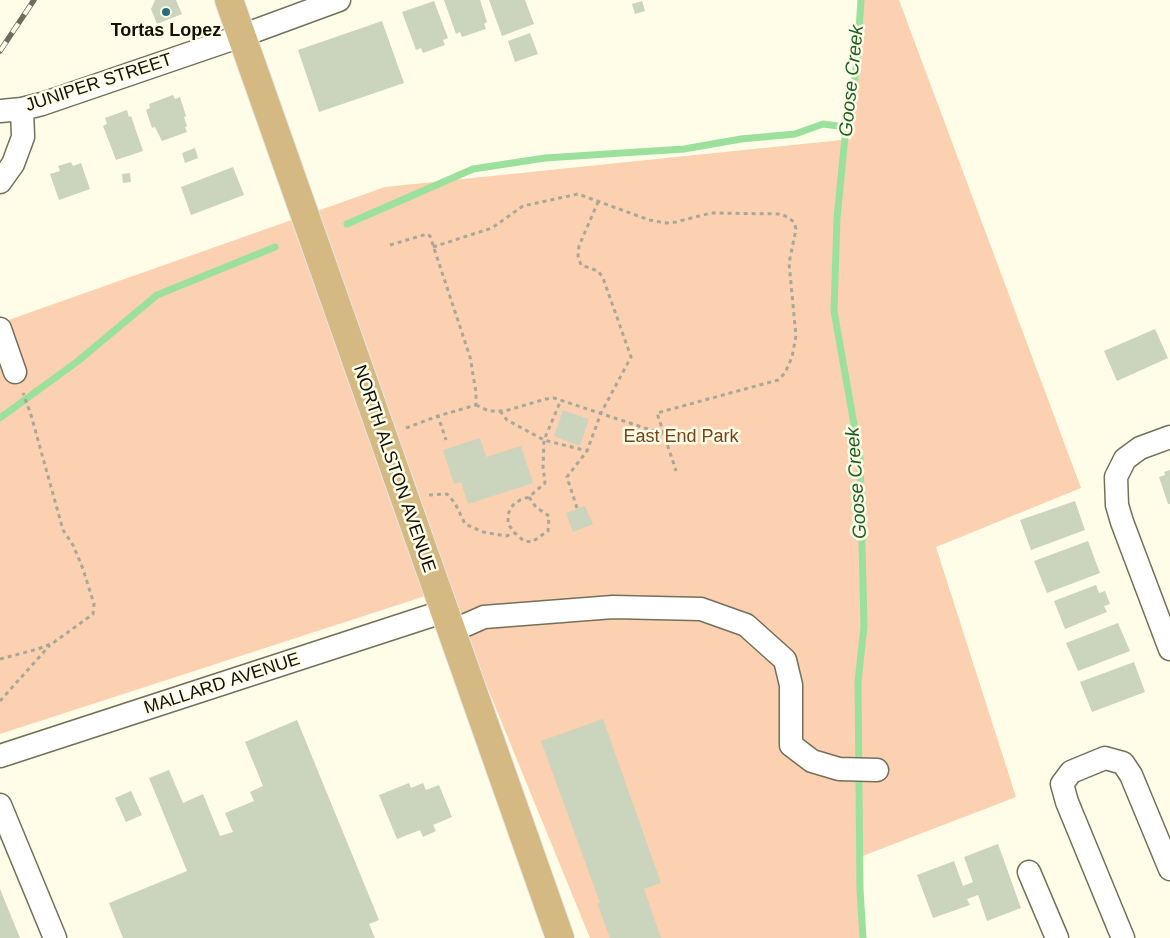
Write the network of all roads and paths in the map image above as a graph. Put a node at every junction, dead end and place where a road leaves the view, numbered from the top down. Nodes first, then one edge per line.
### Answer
1 (228, 0) edge
2 (339, 0) edge
3 (241, 36) junction
4 (11, 110) edge
5 (0, 182) edge
6 (598, 202) junction
7 (390, 246) dead end
8 (433, 247) junction
9 (0, 329) edge
10 (15, 372) dead end
11 (561, 400) junction
12 (476, 405) junction
13 (500, 411) junction
14 (601, 413) junction
15 (31, 415) dead end
16 (438, 416) junction
17 (400, 430) dead end
18 (664, 434) junction
19 (1170, 437) edge
20 (446, 440) dead end
21 (544, 440) junction
22 (587, 451) junction
23 (676, 471) dead end
24 (529, 497) junction
25 (406, 504) junction
26 (576, 508) dead end
27 (515, 533) junction
28 (448, 621) junction
29 (53, 643) junction
30 (1170, 649) edge
31 (0, 659) edge
32 (0, 701) edge
33 (0, 756) edge
34 (877, 770) dead end
35 (0, 805) edge
36 (1170, 869) edge
37 (1029, 872) dead end
38 (55, 938) edge
39 (560, 938) edge
40 (1057, 938) edge
41 (1123, 938) edge

1 - 3 main road, NORTH ALSTON AVENUE
2 - 3 street, JUNIPER STREET
3 - 4 street, JUNIPER STREET
3 - 25 main road, NORTH ALSTON AVENUE
4 - 5 street
6 - 8 path
6 - 14 path
6 - 18 path
7 - 8 path
8 - 12 path
9 - 10 street
11 - 13 path
11 - 14 path
11 - 21 path
12 - 13 path
12 - 16 path
13 - 21 path
14 - 18 path
14 - 22 path
15 - 29 path
16 - 17 path
16 - 20 path
18 - 23 path
19 - 30 street
21 - 22 path
21 - 24 path
22 - 26 path
24 - 27 path
24 - 27 path
25 - 27 path
25 - 28 main road, NORTH ALSTON AVENUE
28 - 33 street, MALLARD AVENUE
28 - 34 street, MALLARD AVENUE
28 - 39 main road, NORTH ALSTON AVENUE
29 - 31 path
29 - 32 path
35 - 38 street
36 - 41 street
37 - 40 street

